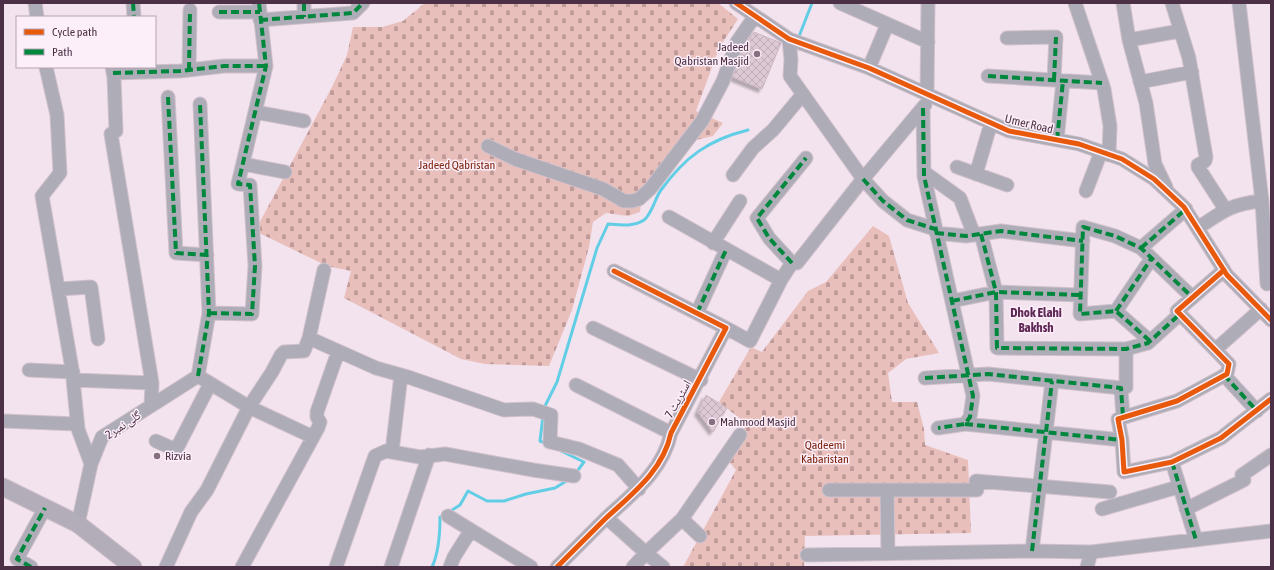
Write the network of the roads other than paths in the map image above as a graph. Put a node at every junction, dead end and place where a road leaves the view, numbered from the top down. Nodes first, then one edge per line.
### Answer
1 (35, 3) edge
2 (134, 3) edge
3 (304, 3) edge
4 (363, 3) edge
5 (736, 3) edge
6 (840, 3) edge
7 (928, 3) edge
8 (1075, 3) edge
9 (1123, 3) edge
10 (1172, 3) edge
11 (1239, 3) edge
12 (190, 10) dead end
13 (219, 12) dead end
14 (260, 12) edge
15 (37, 16) edge
16 (134, 16) edge
17 (755, 16) junction
18 (304, 17) junction
19 (887, 24) junction
20 (1180, 31) junction
21 (1007, 38) dead end
22 (789, 39) junction
23 (1129, 40) junction
24 (928, 42) junction
25 (266, 66) junction
26 (46, 68) edge
27 (869, 68) junction
28 (112, 70) edge
29 (134, 70) edge
30 (189, 70) junction
31 (1192, 72) junction
32 (988, 76) dead end
33 (1059, 80) junction
34 (1140, 82) junction
35 (1102, 83) junction
36 (803, 94) junction
37 (929, 95) junction
38 (168, 97) dead end
39 (200, 104) dead end
40 (923, 108) junction
41 (255, 112) junction
42 (304, 121) dead end
43 (991, 123) junction
44 (1057, 140) junction
45 (488, 146) dead end
46 (1105, 153) junction
47 (806, 158) dead end
48 (243, 164) junction
49 (957, 167) dead end
50 (286, 172) dead end
51 (924, 172) junction
52 (976, 174) junction
53 (733, 175) dead end
54 (1265, 176) edge
55 (863, 179) junction
56 (1007, 185) dead end
57 (1086, 191) dead end
58 (1169, 193) junction
59 (740, 201) dead end
60 (1262, 202) junction
61 (1186, 209) junction
62 (1225, 209) junction
63 (669, 217) dead end
64 (1198, 228) junction
65 (936, 231) junction
66 (978, 234) junction
67 (1082, 241) junction
68 (713, 243) junction
69 (1141, 248) junction
70 (726, 250) junction
71 (207, 255) junction
72 (1151, 259) junction
73 (792, 263) junction
74 (324, 270) dead end
75 (1224, 270) junction
76 (614, 271) dead end
77 (781, 280) junction
78 (1267, 284) dead end
79 (58, 289) junction
80 (996, 292) junction
81 (1080, 294) junction
82 (1192, 297) junction
83 (952, 301) junction
84 (1261, 309) junction
85 (1116, 312) junction
86 (209, 313) junction
87 (697, 313) junction
88 (1180, 314) junction
89 (1271, 320) edge
90 (593, 328) dead end
91 (726, 328) junction
92 (309, 338) junction
93 (98, 339) dead end
94 (1150, 341) junction
95 (1126, 349) junction
96 (1215, 350) junction
97 (338, 352) junction
98 (29, 370) dead end
99 (401, 375) junction
100 (1224, 375) junction
101 (73, 376) junction
102 (198, 376) junction
103 (969, 376) junction
104 (925, 378) dead end
105 (701, 380) junction
106 (1052, 381) junction
107 (152, 383) junction
108 (210, 384) junction
109 (576, 385) dead end
110 (1121, 388) junction
111 (1271, 399) edge
112 (151, 406) junction
113 (249, 407) junction
114 (1257, 411) junction
115 (1123, 417) junction
116 (3, 421) edge
117 (77, 424) junction
118 (965, 424) junction
119 (938, 428) dead end
120 (1046, 432) junction
121 (671, 433) junction
122 (740, 435) dead end
123 (313, 438) junction
124 (1122, 440) junction
125 (156, 441) dead end
126 (392, 452) junction
127 (430, 455) junction
128 (1271, 455) edge
129 (1172, 462) junction
130 (91, 464) junction
131 (574, 476) dead end
132 (1041, 486) junction
133 (3, 487) edge
134 (1178, 487) junction
135 (638, 489) junction
136 (829, 490) dead end
137 (887, 490) junction
138 (1110, 492) dead end
139 (45, 508) junction
140 (1102, 509) dead end
141 (1186, 509) junction
142 (448, 516) dead end
143 (607, 518) junction
144 (682, 519) junction
145 (78, 524) junction
146 (471, 530) junction
147 (1271, 531) edge
148 (700, 536) dead end
149 (1196, 540) junction
150 (1032, 551) junction
151 (1091, 552) junction
152 (646, 553) junction
153 (888, 554) junction
154 (807, 555) dead end
155 (29, 566) edge
156 (133, 567) edge
157 (166, 567) edge
158 (242, 567) edge
159 (336, 567) edge
160 (391, 567) edge
161 (450, 567) edge
162 (531, 567) edge
163 (557, 567) edge
164 (633, 567) edge
165 (663, 567) edge
166 (1087, 567) edge

1 - 15 street
2 - 16 street
3 - 18 street
4 - 18 street
5 - 17 street, Umer Road
6 - 19 street
7 - 24 street
8 - 35 street
9 - 23 street
10 - 20 street
11 - 54 street
12 - 30 street
13 - 14 street
14 - 18 street
14 - 25 street
17 - 22 street, Umer Road
17 - 45 street
19 - 24 street
19 - 27 street
20 - 23 street
20 - 31 street
21 - 33 street
22 - 27 street, Umer Road
22 - 36 street
23 - 34 street
24 - 37 street
25 - 30 street
25 - 41 street
26 - 79 street
27 - 37 street, Umer Road
28 - 29 street
28 - 107 street
29 - 30 street
31 - 34 street
31 - 62 street
32 - 33 street
33 - 35 street
33 - 44 street
34 - 58 street
35 - 46 street
36 - 53 street
36 - 55 street
37 - 40 street
37 - 43 street, Umer Road
38 - 71 street
39 - 71 street
40 - 51 street
40 - 55 street
41 - 42 street
41 - 48 street
43 - 44 street, Umer Road
43 - 52 street
44 - 46 street, Umer Road
46 - 57 street
46 - 58 street, Umer Road
47 - 73 street
48 - 50 street
48 - 86 street
49 - 52 street
51 - 65 street
51 - 66 street
52 - 56 street
54 - 60 street
55 - 65 street
55 - 73 street
58 - 61 street, Umer Road
59 - 68 street
60 - 62 street
60 - 78 street
61 - 64 street, Umer Road
61 - 69 street
62 - 64 street
63 - 68 street
64 - 75 street, Umer Road
65 - 66 street
65 - 83 street
66 - 67 street
66 - 80 street
67 - 69 street
67 - 81 street
68 - 70 street
69 - 72 street
70 - 77 street
70 - 87 street
71 - 86 street
72 - 82 street
72 - 85 street
73 - 77 street
74 - 92 street
75 - 82 street
75 - 84 street, Umer Road
76 - 87 street
77 - 91 street
79 - 93 street
79 - 101 street
80 - 81 street
80 - 83 street
80 - 95 street
81 - 85 street
82 - 88 street
83 - 103 street
84 - 89 street, Umer Road
84 - 96 street
85 - 94 street
86 - 102 street
87 - 91 street
88 - 94 street
88 - 96 street
90 - 105 street
91 - 105 street, اسٹریٹ 7
92 - 97 street
92 - 113 street
94 - 95 street
95 - 110 street
96 - 100 street
97 - 99 street
97 - 123 street
98 - 101 street
99 - 126 street
99 - 135 street
100 - 114 street
100 - 115 street
101 - 107 street
101 - 117 street
102 - 108 street
102 - 112 street, گلی نمبر2
103 - 104 street
103 - 106 street
103 - 118 street
105 - 121 street, اسٹریٹ 7
106 - 110 street
106 - 120 street
107 - 112 street
108 - 113 street
108 - 125 street
109 - 121 street
110 - 115 street
111 - 114 street
112 - 130 street, گلی نمبر2
113 - 123 street
113 - 157 street
114 - 129 street
115 - 124 street
116 - 117 street
117 - 130 street
118 - 119 street
118 - 120 street
120 - 124 street
120 - 132 street
121 - 135 street, اسٹریٹ 7
122 - 144 street
123 - 158 street
124 - 129 street
126 - 127 street
126 - 159 street
127 - 131 street
127 - 160 street
128 - 141 street
129 - 134 street
130 - 145 street, گلی نمبر2
132 - 137 street
132 - 138 street
132 - 150 street
133 - 139 main road
134 - 140 street
134 - 141 street
135 - 143 street, اسٹریٹ 7
136 - 137 street
137 - 153 street
139 - 145 main road
139 - 155 street
141 - 149 street
142 - 146 street
143 - 152 street
143 - 163 street, اسٹریٹ 7
144 - 148 street
144 - 152 street
145 - 156 main road
146 - 161 street
146 - 162 street
147 - 149 street
149 - 151 street
150 - 151 street
150 - 153 street
151 - 166 street
152 - 164 street
152 - 165 street
153 - 154 street

